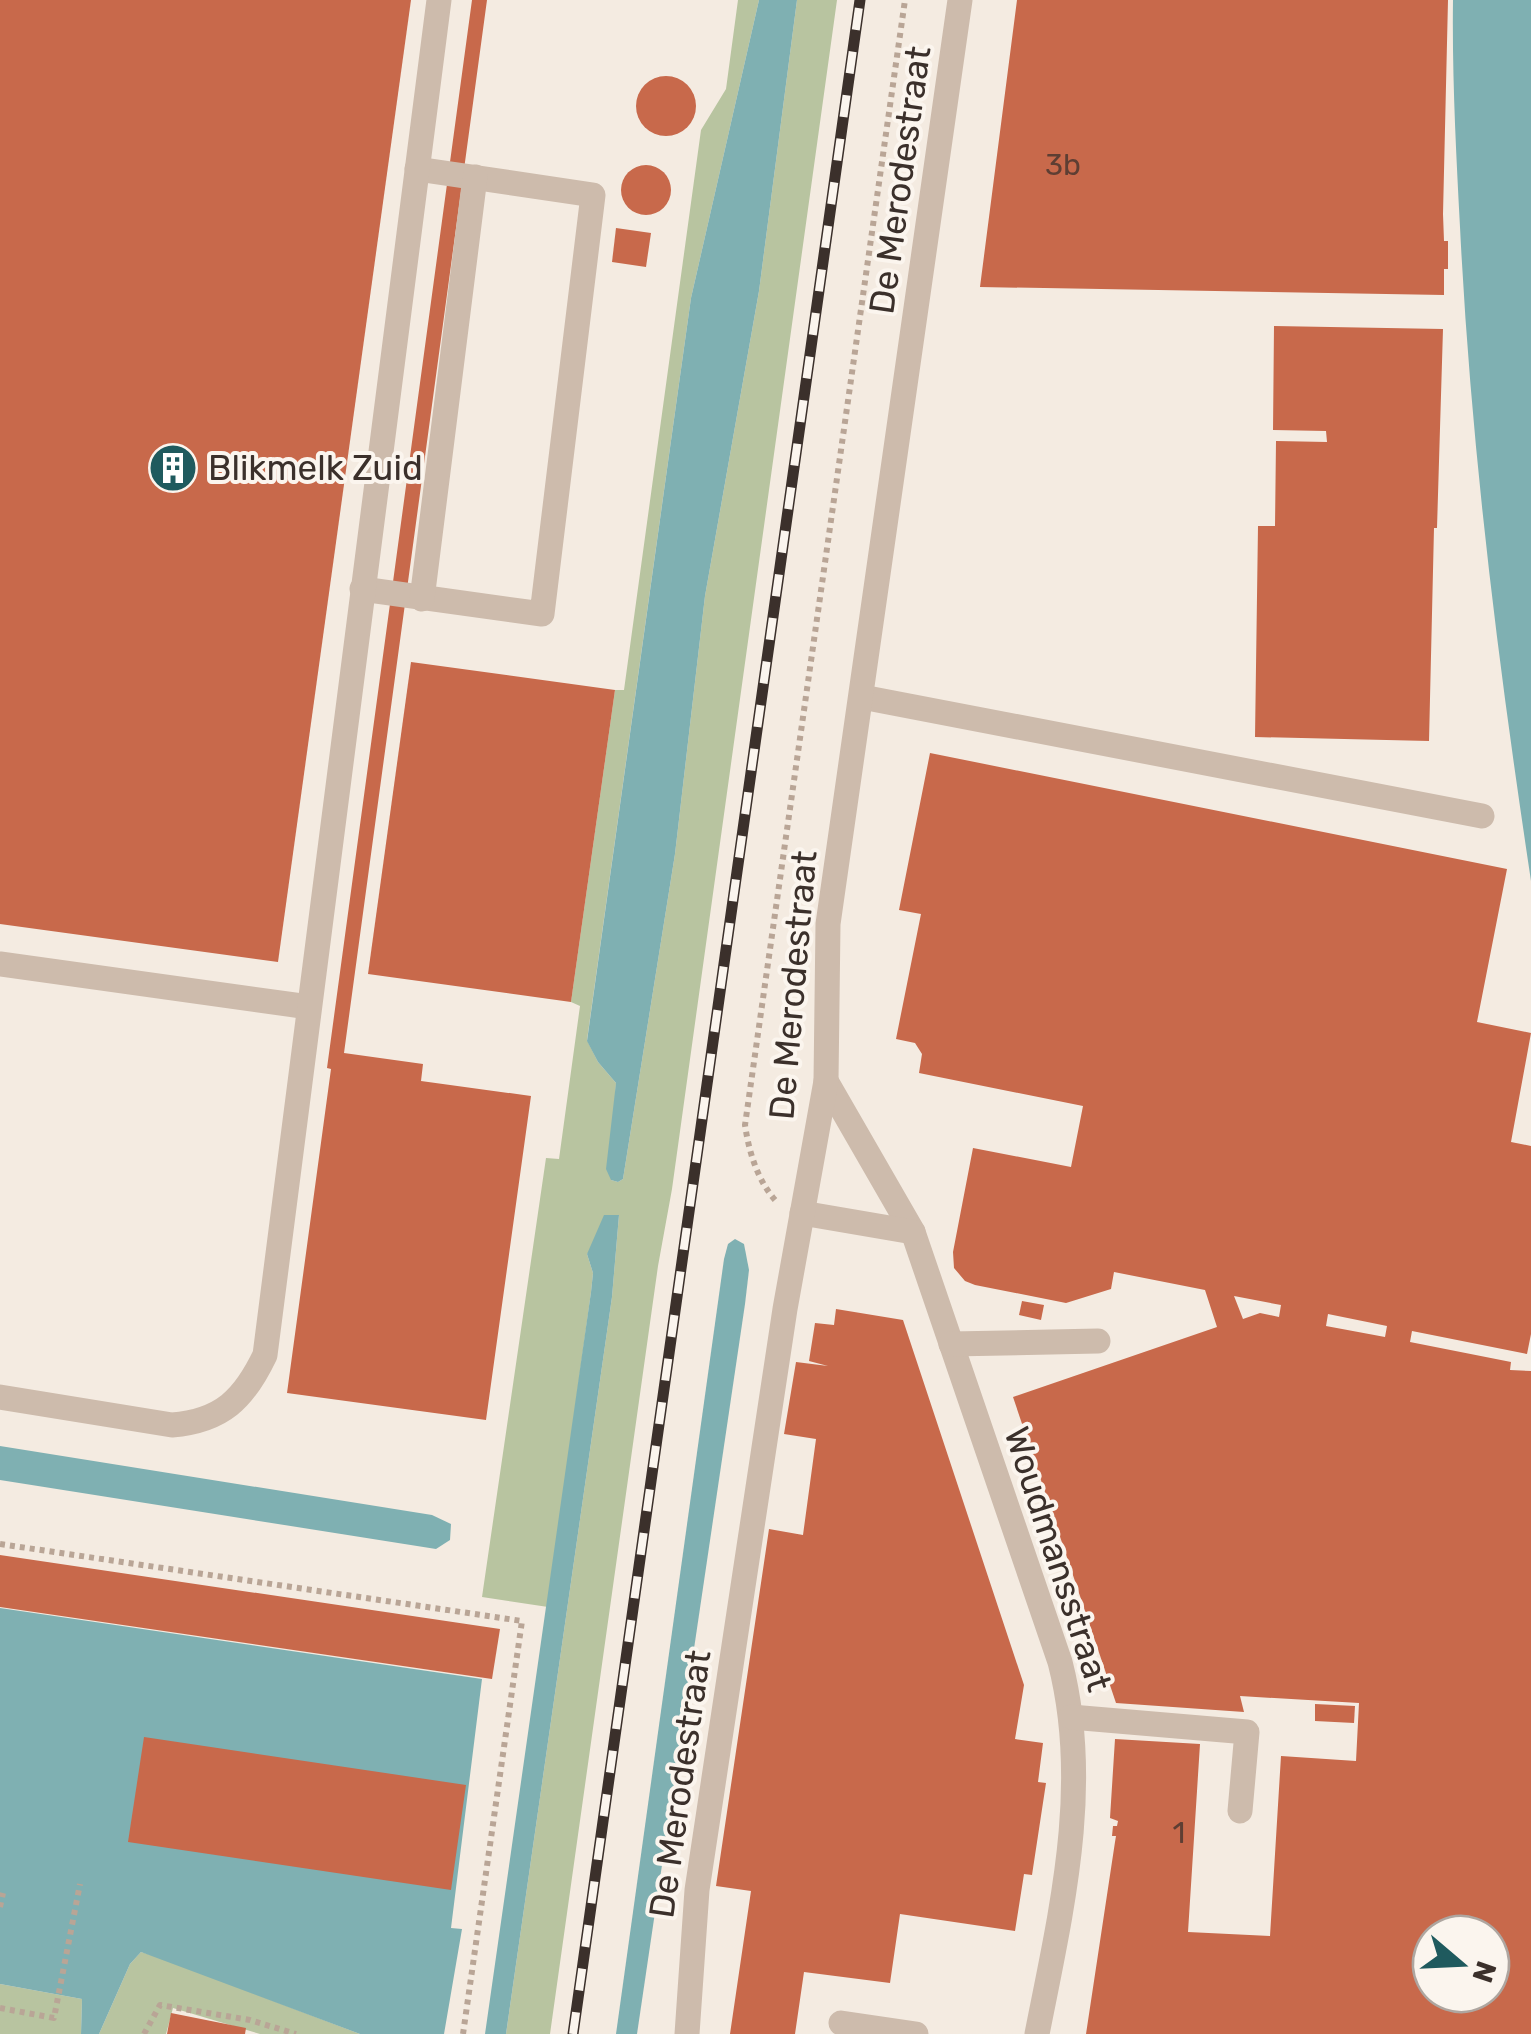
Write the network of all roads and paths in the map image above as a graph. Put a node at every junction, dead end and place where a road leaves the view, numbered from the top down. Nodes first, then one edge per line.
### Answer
1 (439, 0) edge
2 (905, 0) edge
3 (960, 0) edge
4 (417, 169) junction
5 (475, 178) junction
6 (362, 589) junction
7 (422, 599) junction
8 (862, 697) junction
9 (1482, 816) dead end
10 (0, 964) edge
11 (310, 1006) junction
12 (826, 1081) junction
13 (802, 1212) junction
14 (913, 1232) junction
15 (1098, 1341) dead end
16 (951, 1344) junction
17 (0, 1397) edge
18 (0, 1544) edge
19 (1071, 1717) junction
20 (1240, 1811) dead end
21 (80, 1884) dead end
22 (3, 1892) dead end
23 (0, 1908) edge
24 (0, 2008) edge
25 (841, 2023) dead end
26 (144, 2034) edge
27 (296, 2034) edge
28 (464, 2034) edge
29 (686, 2034) edge
30 (916, 2034) edge
31 (1037, 2034) edge

1 - 4 street
2 - 13 path
3 - 8 street, De Merodestraat
4 - 5 street
4 - 6 street
5 - 7 street
5 - 7 street
6 - 7 street
6 - 11 street
8 - 9 street
8 - 12 street, De Merodestraat
10 - 11 street
11 - 17 street
12 - 13 street, De Merodestraat
12 - 14 street, Woudmansstraat
13 - 14 street
13 - 29 street, De Merodestraat
14 - 16 street, Woudmansstraat
15 - 16 street
16 - 19 street, Woudmansstraat
18 - 28 path
19 - 20 street
19 - 31 street, Woudmansstraat
21 - 24 path
22 - 23 path
25 - 30 street
26 - 27 path

